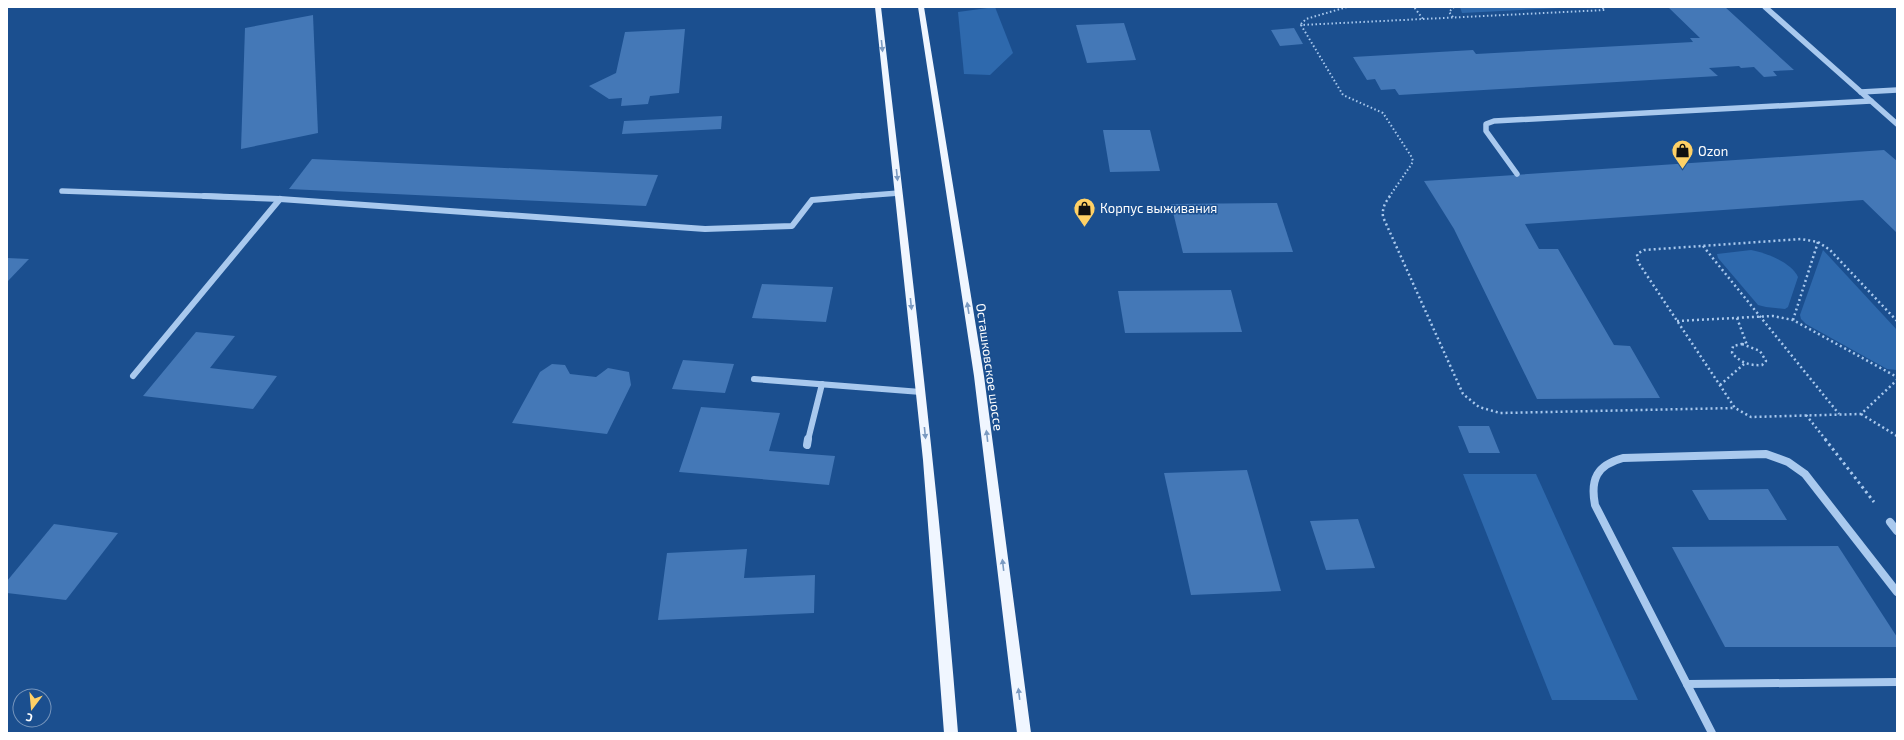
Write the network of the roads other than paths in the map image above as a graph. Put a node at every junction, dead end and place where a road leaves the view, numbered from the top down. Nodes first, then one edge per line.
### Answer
1 (878, 7) edge
2 (921, 7) edge
3 (1765, 7) edge
4 (1897, 90) edge
5 (1861, 92) junction
6 (1871, 101) junction
7 (1897, 124) edge
8 (1517, 174) dead end
9 (62, 191) dead end
10 (899, 193) junction
11 (280, 199) junction
12 (134, 376) dead end
13 (754, 379) dead end
14 (822, 384) junction
15 (921, 392) junction
16 (807, 445) dead end
17 (1890, 522) road end
18 (1897, 531) edge
19 (1897, 592) edge
20 (1897, 682) edge
21 (1687, 684) junction
22 (951, 733) edge
23 (1024, 733) edge
24 (1034, 733) edge
25 (1712, 733) edge

1 -> 10 main road
23 -> 2 main road, Осташковское шоссе
3 - 5 street
4 - 5 street
5 - 6 street
6 - 7 street
6 - 8 street
9 - 11 street
10 - 11 street
10 -> 15 main road
11 - 12 street
13 - 14 street
14 - 15 street
14 - 16 street
15 -> 22 main road
17 - 18 street
19 - 21 street
20 - 21 street
21 - 25 street
23 - 24 street

